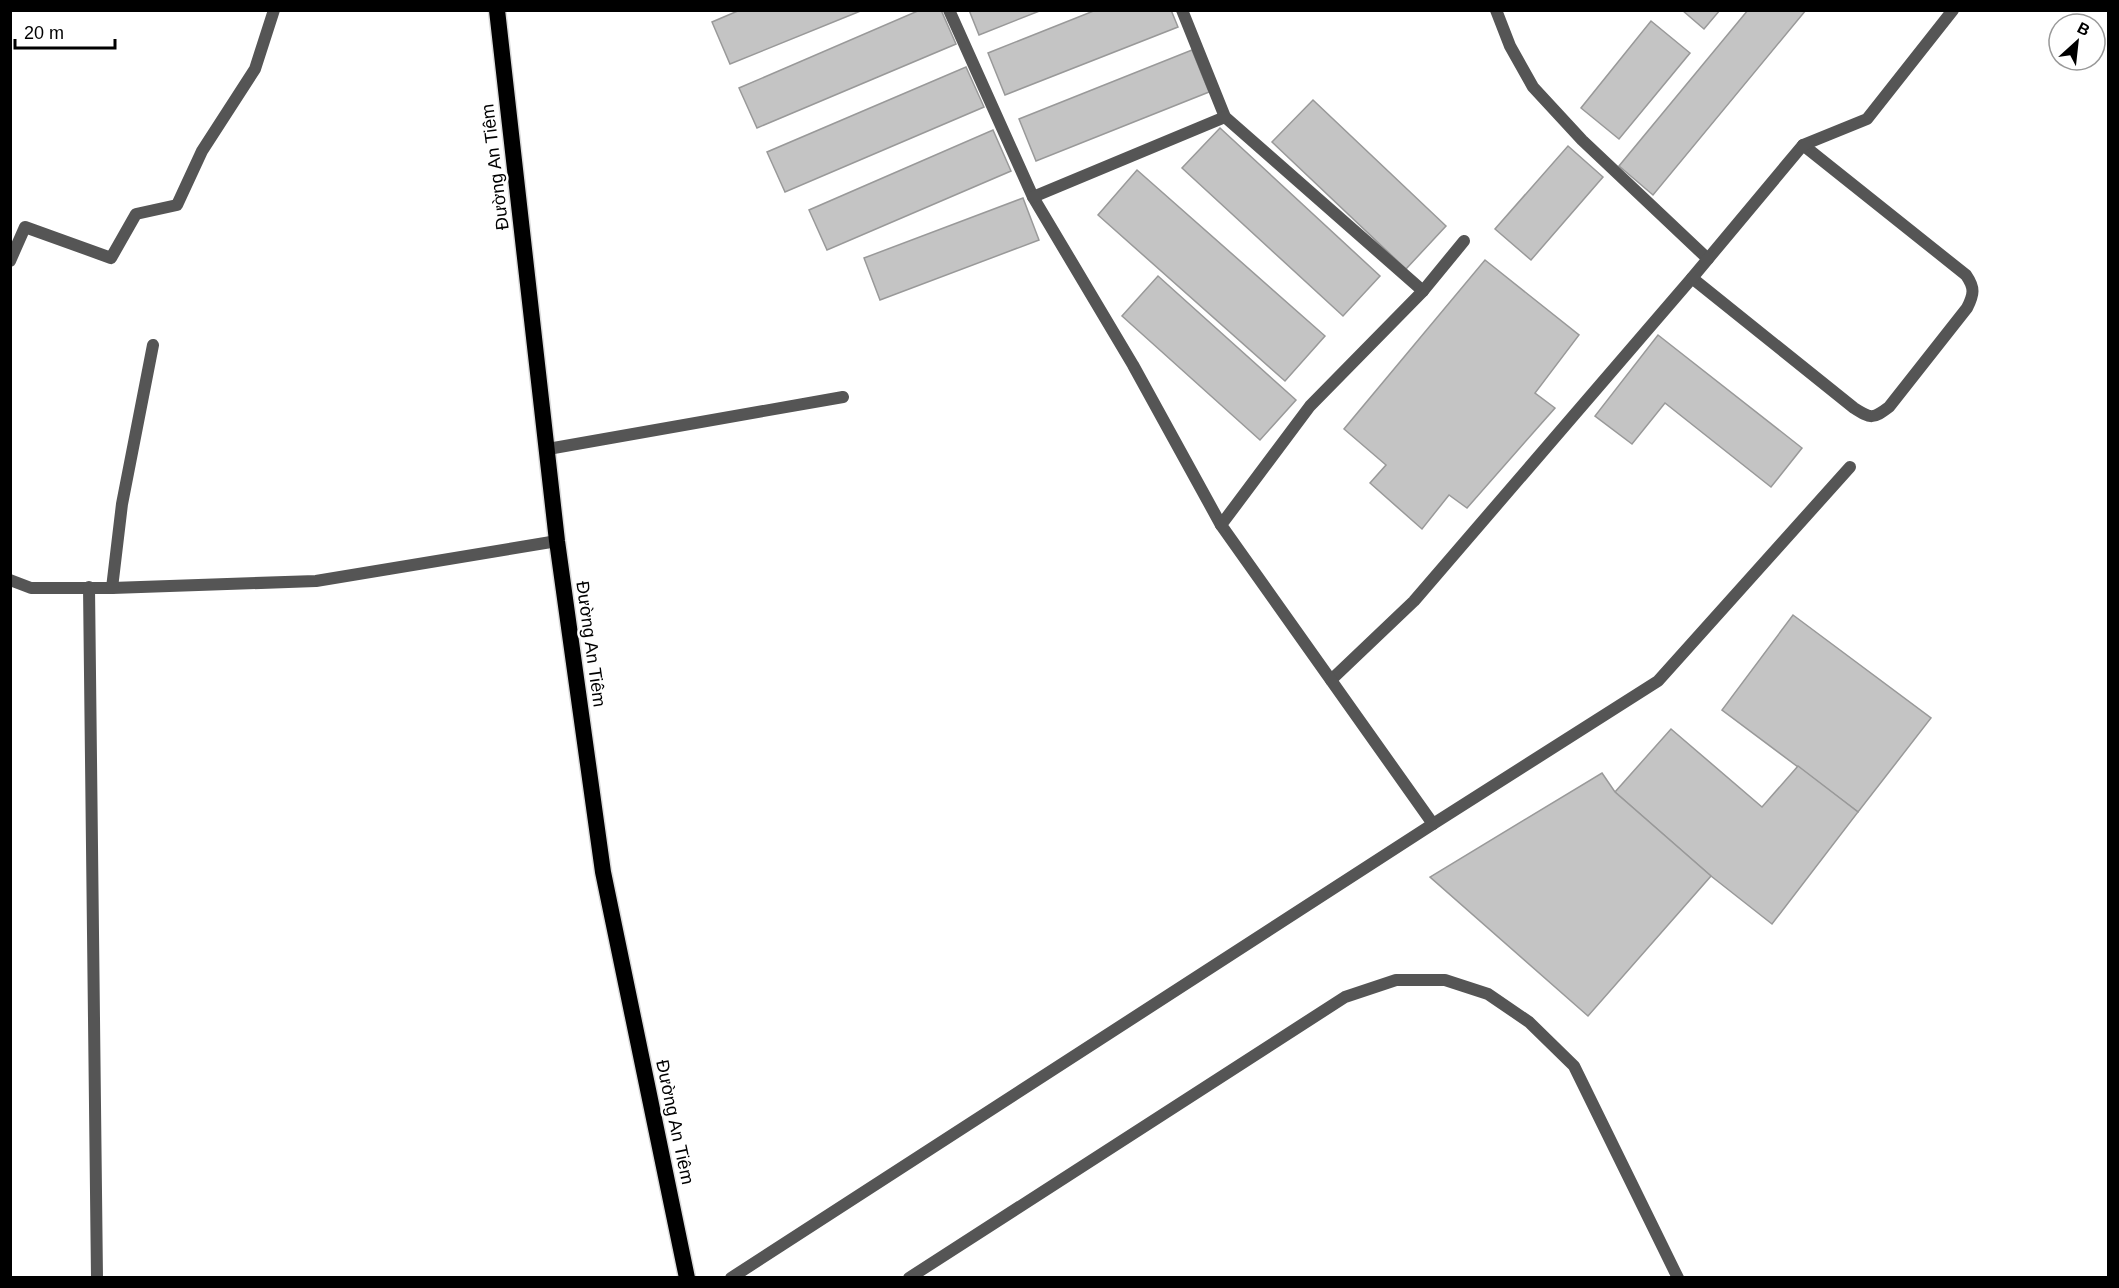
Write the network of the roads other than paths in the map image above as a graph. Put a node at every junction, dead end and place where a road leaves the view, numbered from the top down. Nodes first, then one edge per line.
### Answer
1 (274, 10) edge
2 (497, 10) edge
3 (949, 10) edge
4 (1182, 10) edge
5 (1496, 10) edge
6 (1953, 10) edge
7 (1225, 117) junction
8 (1803, 145) junction
9 (1033, 197) junction
10 (1464, 241) dead end
11 (1708, 259) junction
12 (10, 261) edge
13 (1692, 278) junction
14 (1423, 291) junction
15 (153, 345) dead end
16 (843, 397) dead end
17 (548, 449) junction
18 (1850, 467) dead end
19 (1221, 525) junction
20 (557, 542) junction
21 (10, 580) edge
22 (88, 588) junction
23 (112, 588) junction
24 (1331, 680) junction
25 (1433, 824) junction
26 (97, 1278) edge
27 (687, 1278) edge
28 (731, 1278) edge
29 (909, 1278) edge
30 (1678, 1278) edge

1 - 12 street
2 - 17 highway, Đường An Tiêm
3 - 9 street
4 - 7 street
5 - 11 street
6 - 8 street
7 - 9 street
7 - 14 street
8 - 11 street
8 - 13 street
9 - 19 street
10 - 14 street
11 - 13 street
13 - 24 street
14 - 19 street
15 - 23 street
16 - 17 street
17 - 20 highway, Đường An Tiêm
18 - 25 street
19 - 24 street
20 - 23 street
20 - 27 highway, Đường An Tiêm
21 - 22 street
22 - 23 street
22 - 26 street
24 - 25 street
25 - 28 street
29 - 30 street

